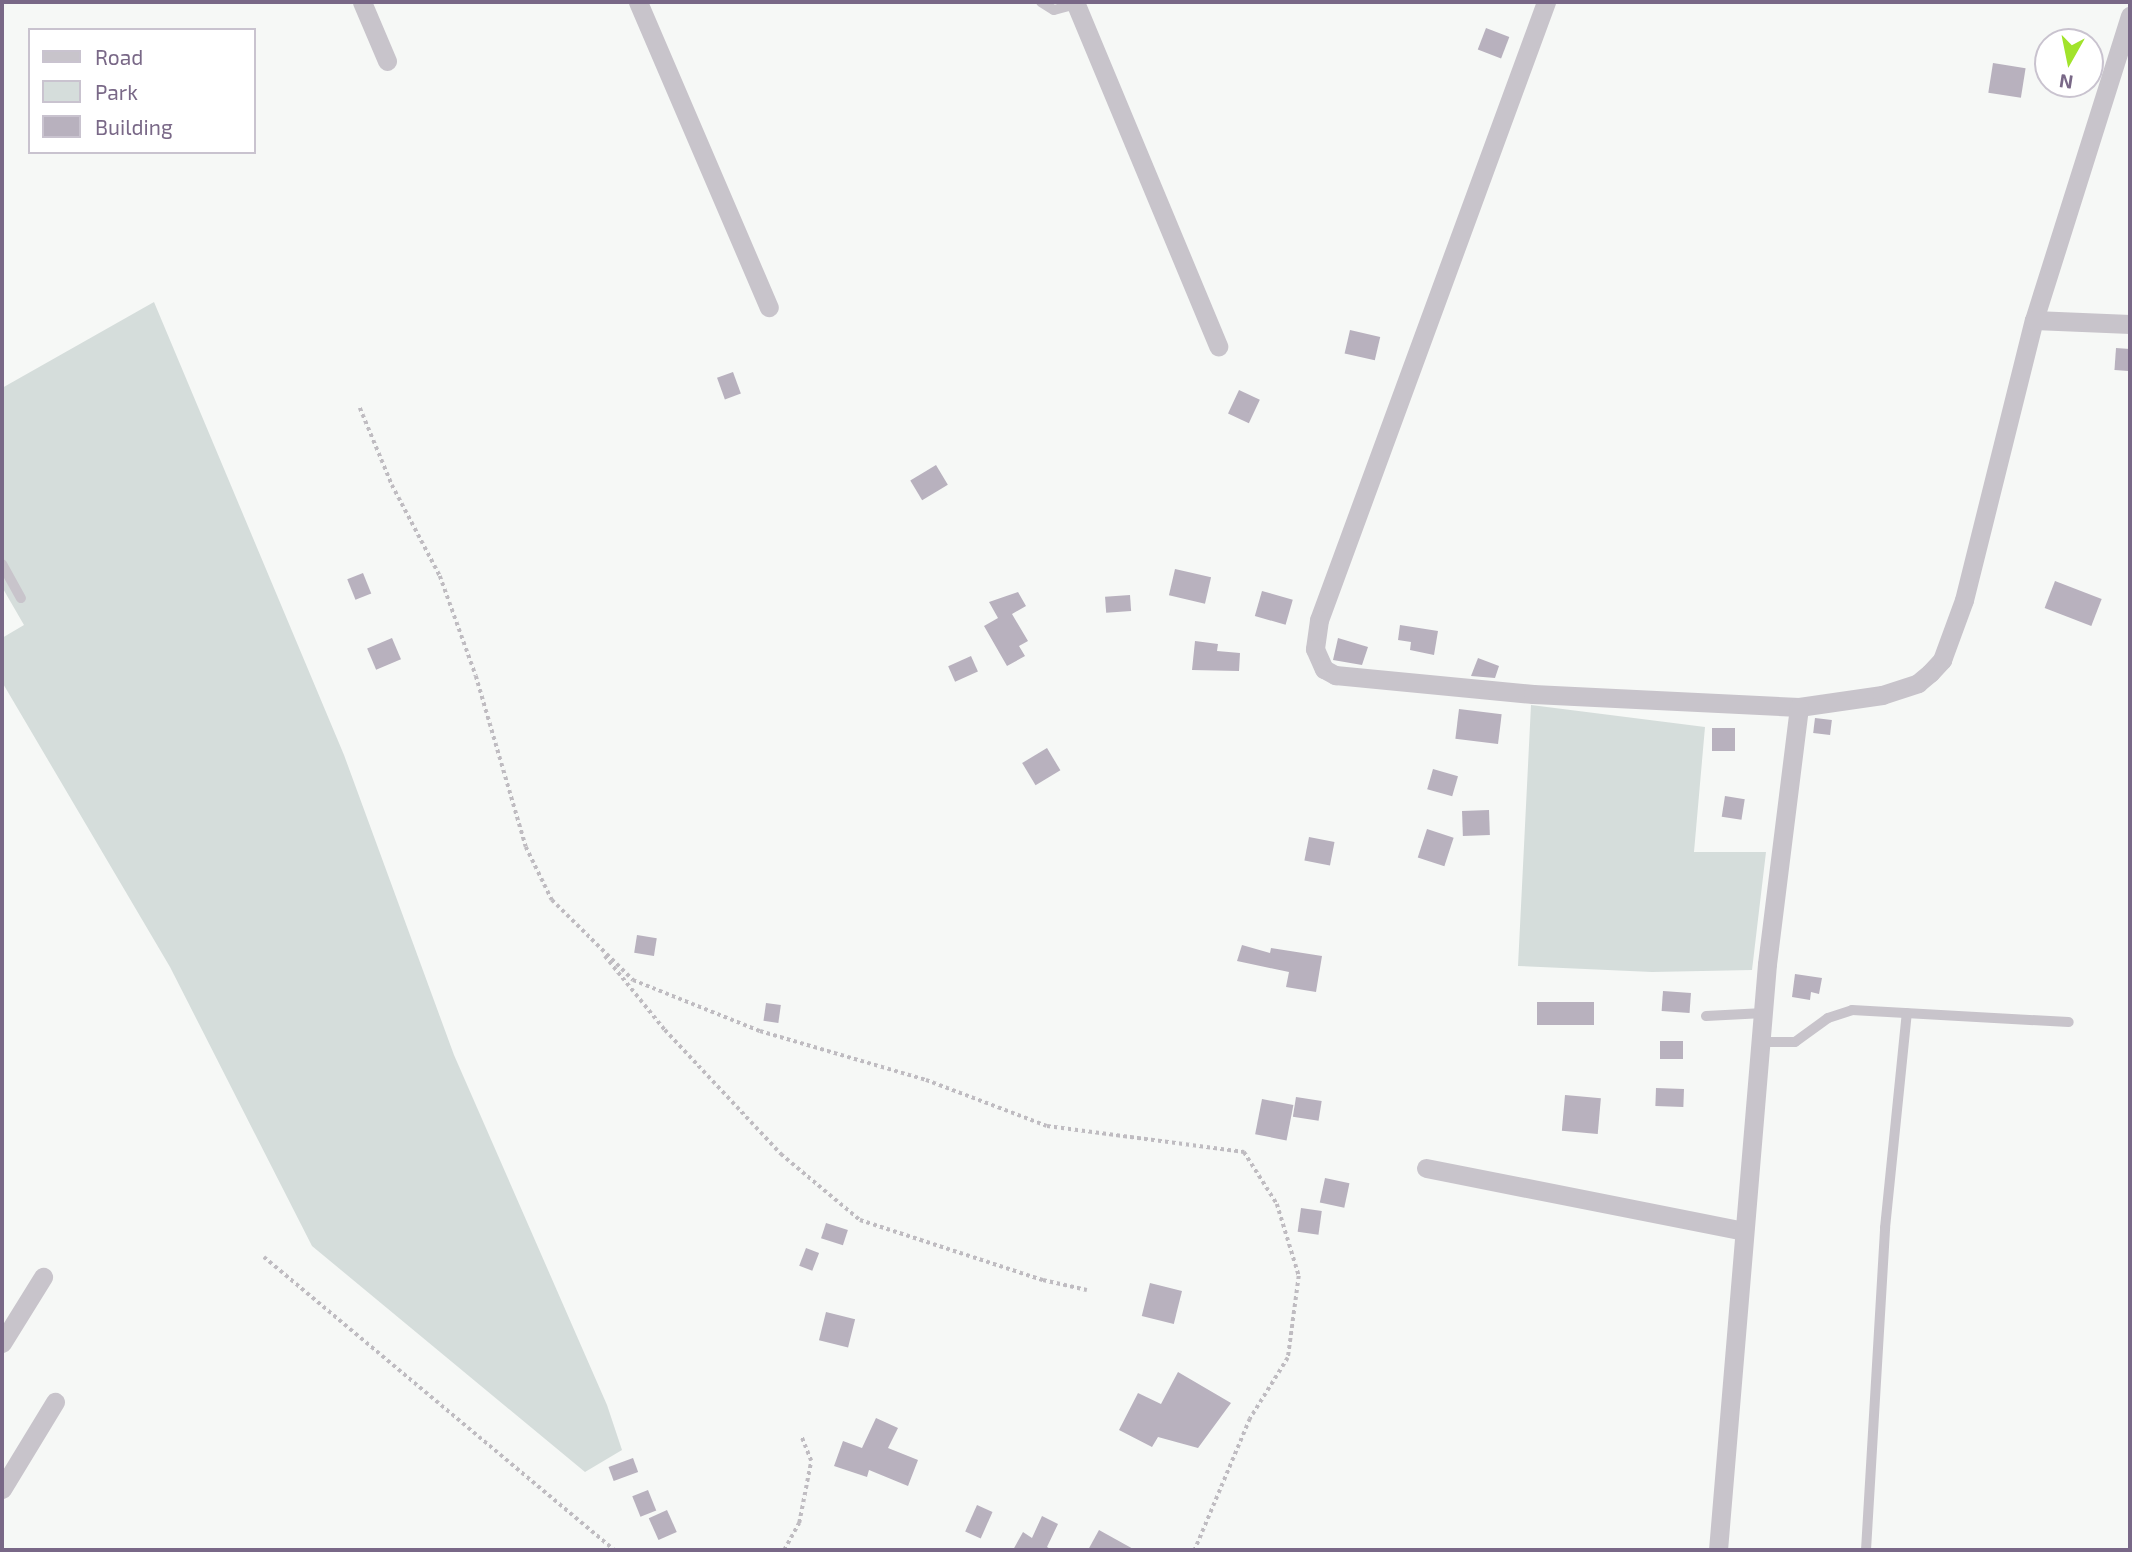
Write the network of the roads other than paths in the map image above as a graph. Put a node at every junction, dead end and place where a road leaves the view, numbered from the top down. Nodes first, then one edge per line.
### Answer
1 (362, 2) edge
2 (638, 2) edge
3 (1041, 2) edge
4 (1546, 2) edge
5 (1076, 3) edge
6 (2130, 16) edge
7 (387, 61) dead end
8 (769, 307) dead end
9 (2034, 320) junction
10 (2130, 324) edge
11 (1218, 346) dead end
12 (2, 564) edge
13 (21, 597) dead end
14 (1799, 707) junction
15 (1763, 1013) junction
16 (1907, 1013) junction
17 (1706, 1016) dead end
18 (2069, 1022) dead end
19 (1762, 1042) junction
20 (1426, 1168) dead end
21 (1743, 1231) junction
22 (43, 1277) dead end
23 (2, 1343) edge
24 (55, 1402) dead end
25 (2, 1489) edge
26 (1717, 1550) edge
27 (1866, 1550) edge

1 - 7 street
2 - 8 street
3 - 5 lane
4 - 14 street
5 - 11 street
6 - 9 street
9 - 10 street
9 - 14 street
12 - 13 lane
14 - 15 street
15 - 17 lane
15 - 19 street
16 - 18 lane
16 - 19 lane
16 - 27 lane
19 - 21 street
20 - 21 street
21 - 26 street
22 - 23 street
24 - 25 street

